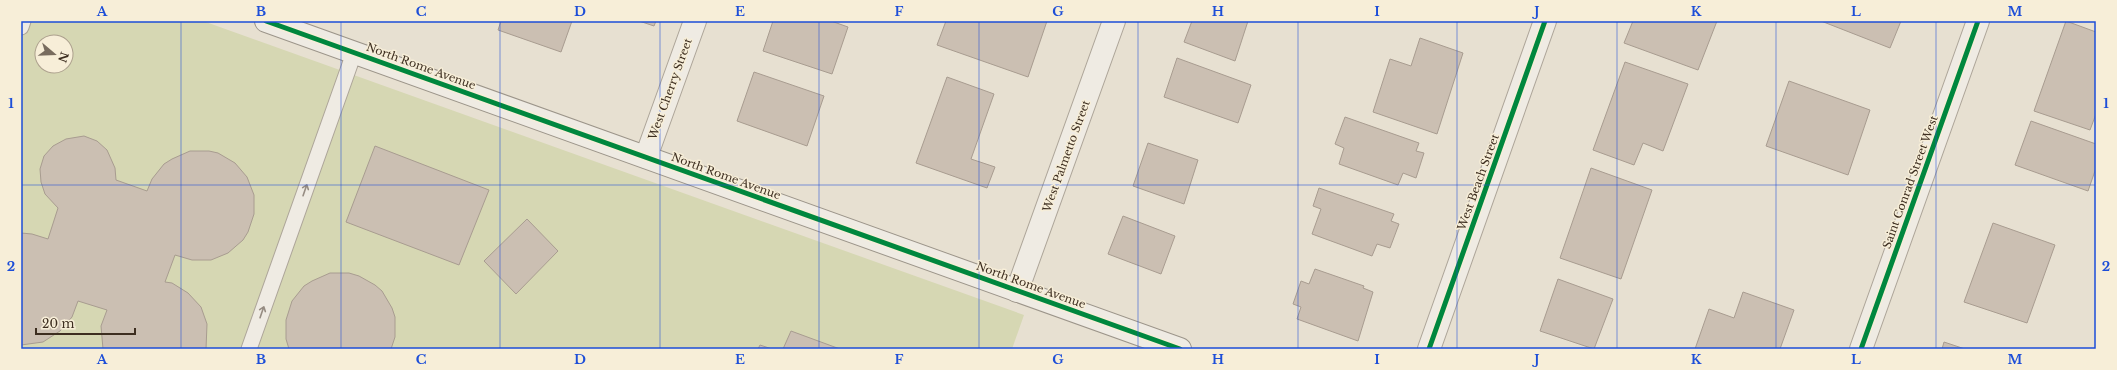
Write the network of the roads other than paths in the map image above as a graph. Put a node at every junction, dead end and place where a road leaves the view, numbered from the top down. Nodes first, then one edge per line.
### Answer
1 (23, 21) edge
2 (695, 21) edge
3 (1114, 21) edge
4 (1545, 21) edge
5 (1978, 21) edge
6 (275, 23) edge
7 (21, 27) edge
8 (354, 52) junction
9 (646, 157) junction
10 (1017, 291) junction
11 (249, 349) edge
12 (1180, 349) edge
13 (1429, 349) edge
14 (1861, 349) edge

1 - 7 lane
2 - 9 street, West Cherry Street
3 - 10 street, West Palmetto Street
4 - 13 street, West Beach Street
5 - 14 street, Saint Conrad Street West
6 - 8 street, North Rome Avenue
8 - 9 street, North Rome Avenue
11 -> 8 lane
9 - 10 street, North Rome Avenue
10 - 12 street, North Rome Avenue

